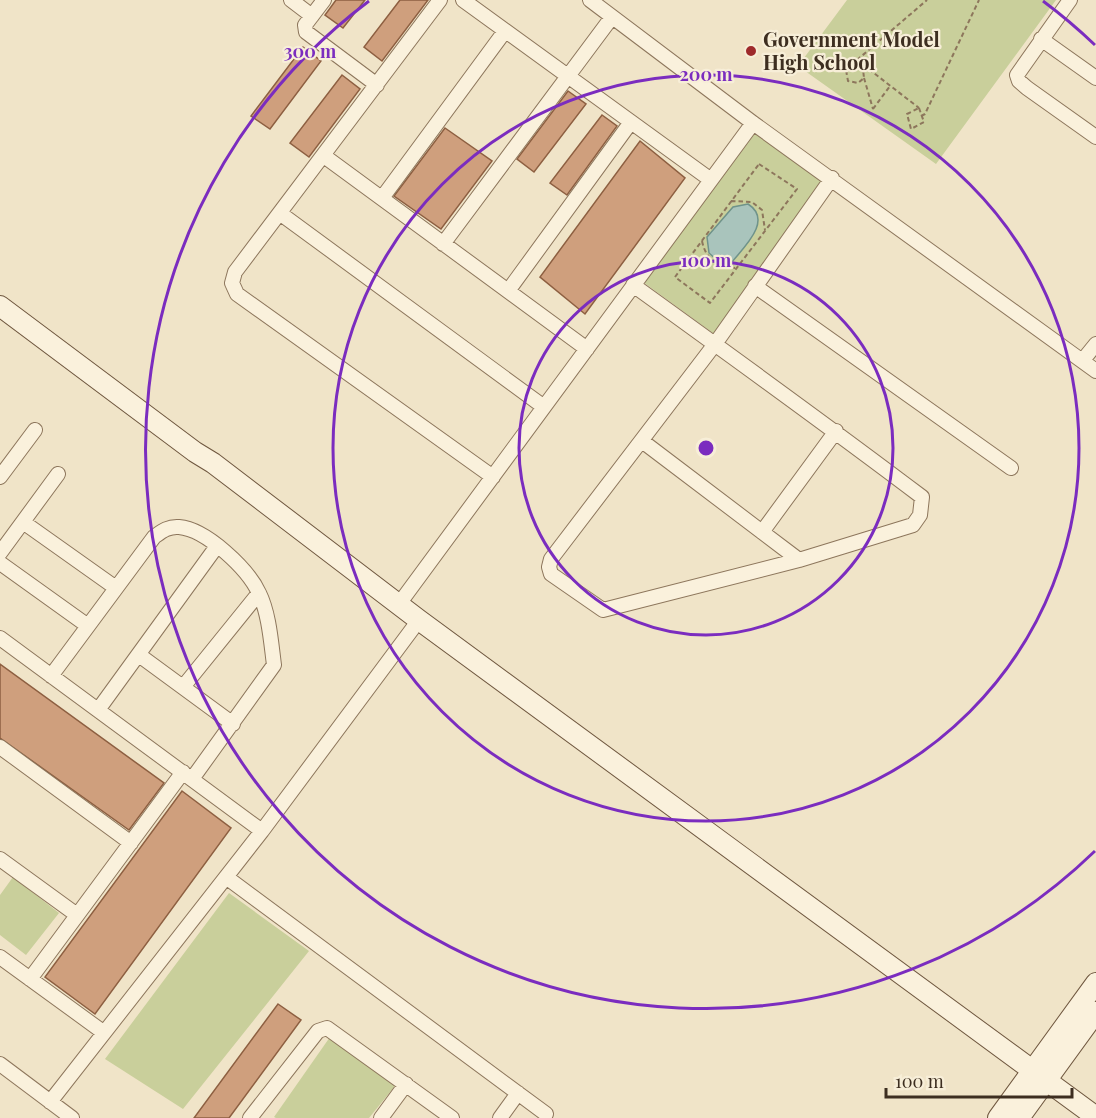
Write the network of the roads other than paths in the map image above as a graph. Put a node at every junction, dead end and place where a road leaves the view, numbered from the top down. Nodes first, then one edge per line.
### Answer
1 (291, 0) edge
2 (324, 0) edge
3 (440, 0) edge
4 (463, 0) edge
5 (590, 0) edge
6 (1070, 0) edge
7 (312, 16) junction
8 (612, 17) junction
9 (506, 31) junction
10 (1041, 39) junction
11 (568, 76) junction
12 (1096, 78) edge
13 (377, 85) junction
14 (631, 122) junction
15 (753, 123) junction
16 (1096, 137) edge
17 (324, 156) junction
18 (832, 178) junction
19 (711, 180) junction
20 (382, 198) junction
21 (281, 214) junction
22 (443, 244) junction
23 (633, 285) junction
24 (755, 286) junction
25 (508, 291) junction
26 (0, 306) edge
27 (715, 344) junction
28 (1096, 344) edge
29 (587, 349) junction
30 (1083, 360) junction
31 (1096, 371) edge
32 (544, 407) junction
33 (35, 430) dead end
34 (836, 431) junction
35 (642, 441) junction
36 (1011, 468) dead end
37 (58, 474) dead end
38 (0, 477) edge
39 (493, 477) junction
40 (23, 522) junction
41 (762, 532) junction
42 (217, 546) junction
43 (0, 554) edge
44 (799, 560) junction
45 (0, 563) edge
46 (116, 588) junction
47 (259, 593) junction
48 (399, 604) junction
49 (419, 620) junction
50 (88, 626) junction
51 (0, 638) edge
52 (139, 655) junction
53 (51, 676) junction
54 (183, 687) junction
55 (98, 710) junction
56 (233, 724) junction
57 (1, 749) edge
58 (188, 776) junction
59 (262, 831) junction
60 (130, 843) junction
61 (0, 859) edge
62 (226, 877) junction
63 (77, 915) junction
64 (0, 957) edge
65 (30, 979) junction
66 (1096, 983) edge
67 (1096, 1012) edge
68 (103, 1032) junction
69 (0, 1064) edge
70 (1040, 1075) junction
71 (406, 1084) junction
72 (518, 1094) junction
73 (50, 1102) junction
74 (546, 1114) dead end
75 (1096, 1117) edge
76 (72, 1118) edge
77 (250, 1118) edge
78 (381, 1118) edge
79 (452, 1118) edge
80 (500, 1118) edge
81 (998, 1118) edge
82 (1019, 1118) edge

1 - 7 street
2 - 7 street
3 - 13 street
4 - 9 street
5 - 8 street
6 - 10 street
7 - 13 street
8 - 11 street
8 - 15 street
9 - 11 street
9 - 20 street
10 - 12 street
10 - 16 street
11 - 14 street
11 - 22 street
13 - 17 street
14 - 19 street
14 - 25 street
15 - 18 street
15 - 19 street
17 - 20 street
17 - 21 street
18 - 24 street
18 - 30 street
19 - 23 street
20 - 22 street
21 - 32 street
21 - 39 street
22 - 25 street
23 - 27 street
23 - 29 street
24 - 27 street
24 - 36 street
25 - 29 street
26 - 48 main road
27 - 34 street
27 - 35 street
28 - 30 street
29 - 32 street
30 - 31 street
32 - 39 street
33 - 38 street
34 - 41 street
34 - 44 street
35 - 41 street
35 - 44 street
37 - 40 street
39 - 48 street
40 - 43 street
40 - 46 street
41 - 44 street
42 - 46 street
42 - 47 street
42 - 52 street
45 - 50 street
46 - 50 street
47 - 54 street
47 - 56 street
48 - 49 main road
49 - 59 street
49 - 70 main road
50 - 53 street
51 - 53 street
52 - 54 street
52 - 55 street
53 - 55 street
54 - 56 street
55 - 58 street
56 - 58 street
57 - 60 street
58 - 59 street
58 - 60 street
59 - 62 street
60 - 63 street
61 - 63 street
62 - 68 street
62 - 72 street
63 - 65 street
64 - 65 street
65 - 68 street
66 - 70 main road
67 - 70 main road
68 - 73 street
69 - 73 street
70 - 75 main road
70 - 81 main road
70 - 82 main road
71 - 77 street
71 - 78 street
71 - 79 street
72 - 74 street
72 - 80 street
73 - 76 street

